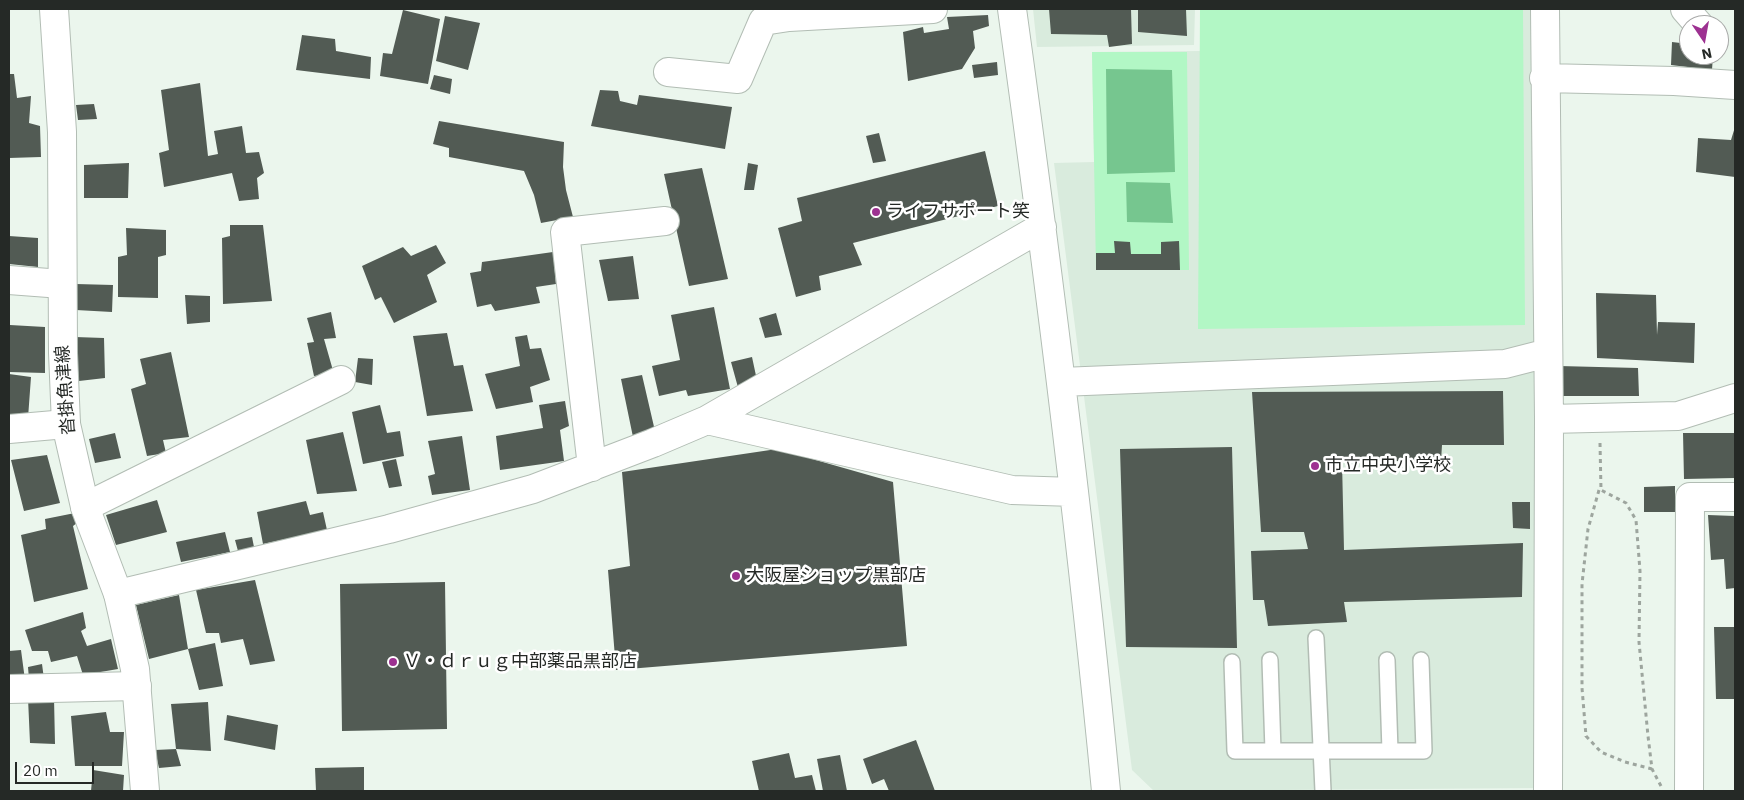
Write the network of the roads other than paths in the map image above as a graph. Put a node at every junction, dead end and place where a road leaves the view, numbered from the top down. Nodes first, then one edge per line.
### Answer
1 (54, 9) edge
2 (933, 9) edge
3 (1012, 9) edge
4 (1545, 9) edge
5 (791, 13) edge
6 (668, 72) dead end
7 (1544, 78) junction
8 (1735, 85) edge
9 (665, 221) dead end
10 (1042, 228) junction
11 (9, 280) edge
12 (62, 284) junction
13 (1548, 353) junction
14 (341, 380) dead end
15 (1061, 382) junction
16 (1735, 398) edge
17 (1549, 419) junction
18 (707, 420) junction
19 (66, 424) junction
20 (9, 429) edge
21 (592, 467) junction
22 (1074, 492) junction
23 (1735, 497) edge
24 (85, 507) junction
25 (118, 594) junction
26 (1316, 638) dead end
27 (1270, 660) dead end
28 (1387, 660) dead end
29 (1421, 660) dead end
30 (1232, 662) dead end
31 (137, 686) junction
32 (9, 690) edge
33 (1321, 750) junction
34 (1273, 751) junction
35 (1390, 751) junction
36 (145, 791) edge
37 (1106, 791) edge
38 (1323, 791) edge
39 (1548, 791) edge
40 (1689, 791) edge

1 - 12 street, 沓掛魚津線
2 - 5 street
3 - 10 street
4 - 7 street
5 - 6 street
7 - 8 street
7 - 13 street
9 - 21 street
10 - 15 street
10 - 18 street
11 - 12 street
12 - 19 street, 沓掛魚津線
13 - 15 street
13 - 17 street
14 - 24 street
15 - 22 street
16 - 17 street
17 - 39 street
18 - 21 street
18 - 22 street
19 - 20 street
19 - 24 street, 沓掛魚津線
21 - 25 street
22 - 37 street
23 - 40 street
24 - 25 street, 沓掛魚津線
25 - 31 street, 沓掛魚津線
26 - 33 lane
27 - 34 lane
28 - 35 lane
29 - 35 lane
30 - 34 lane
31 - 32 street
31 - 36 street, 沓掛魚津線
33 - 34 lane
33 - 35 lane
33 - 38 lane

